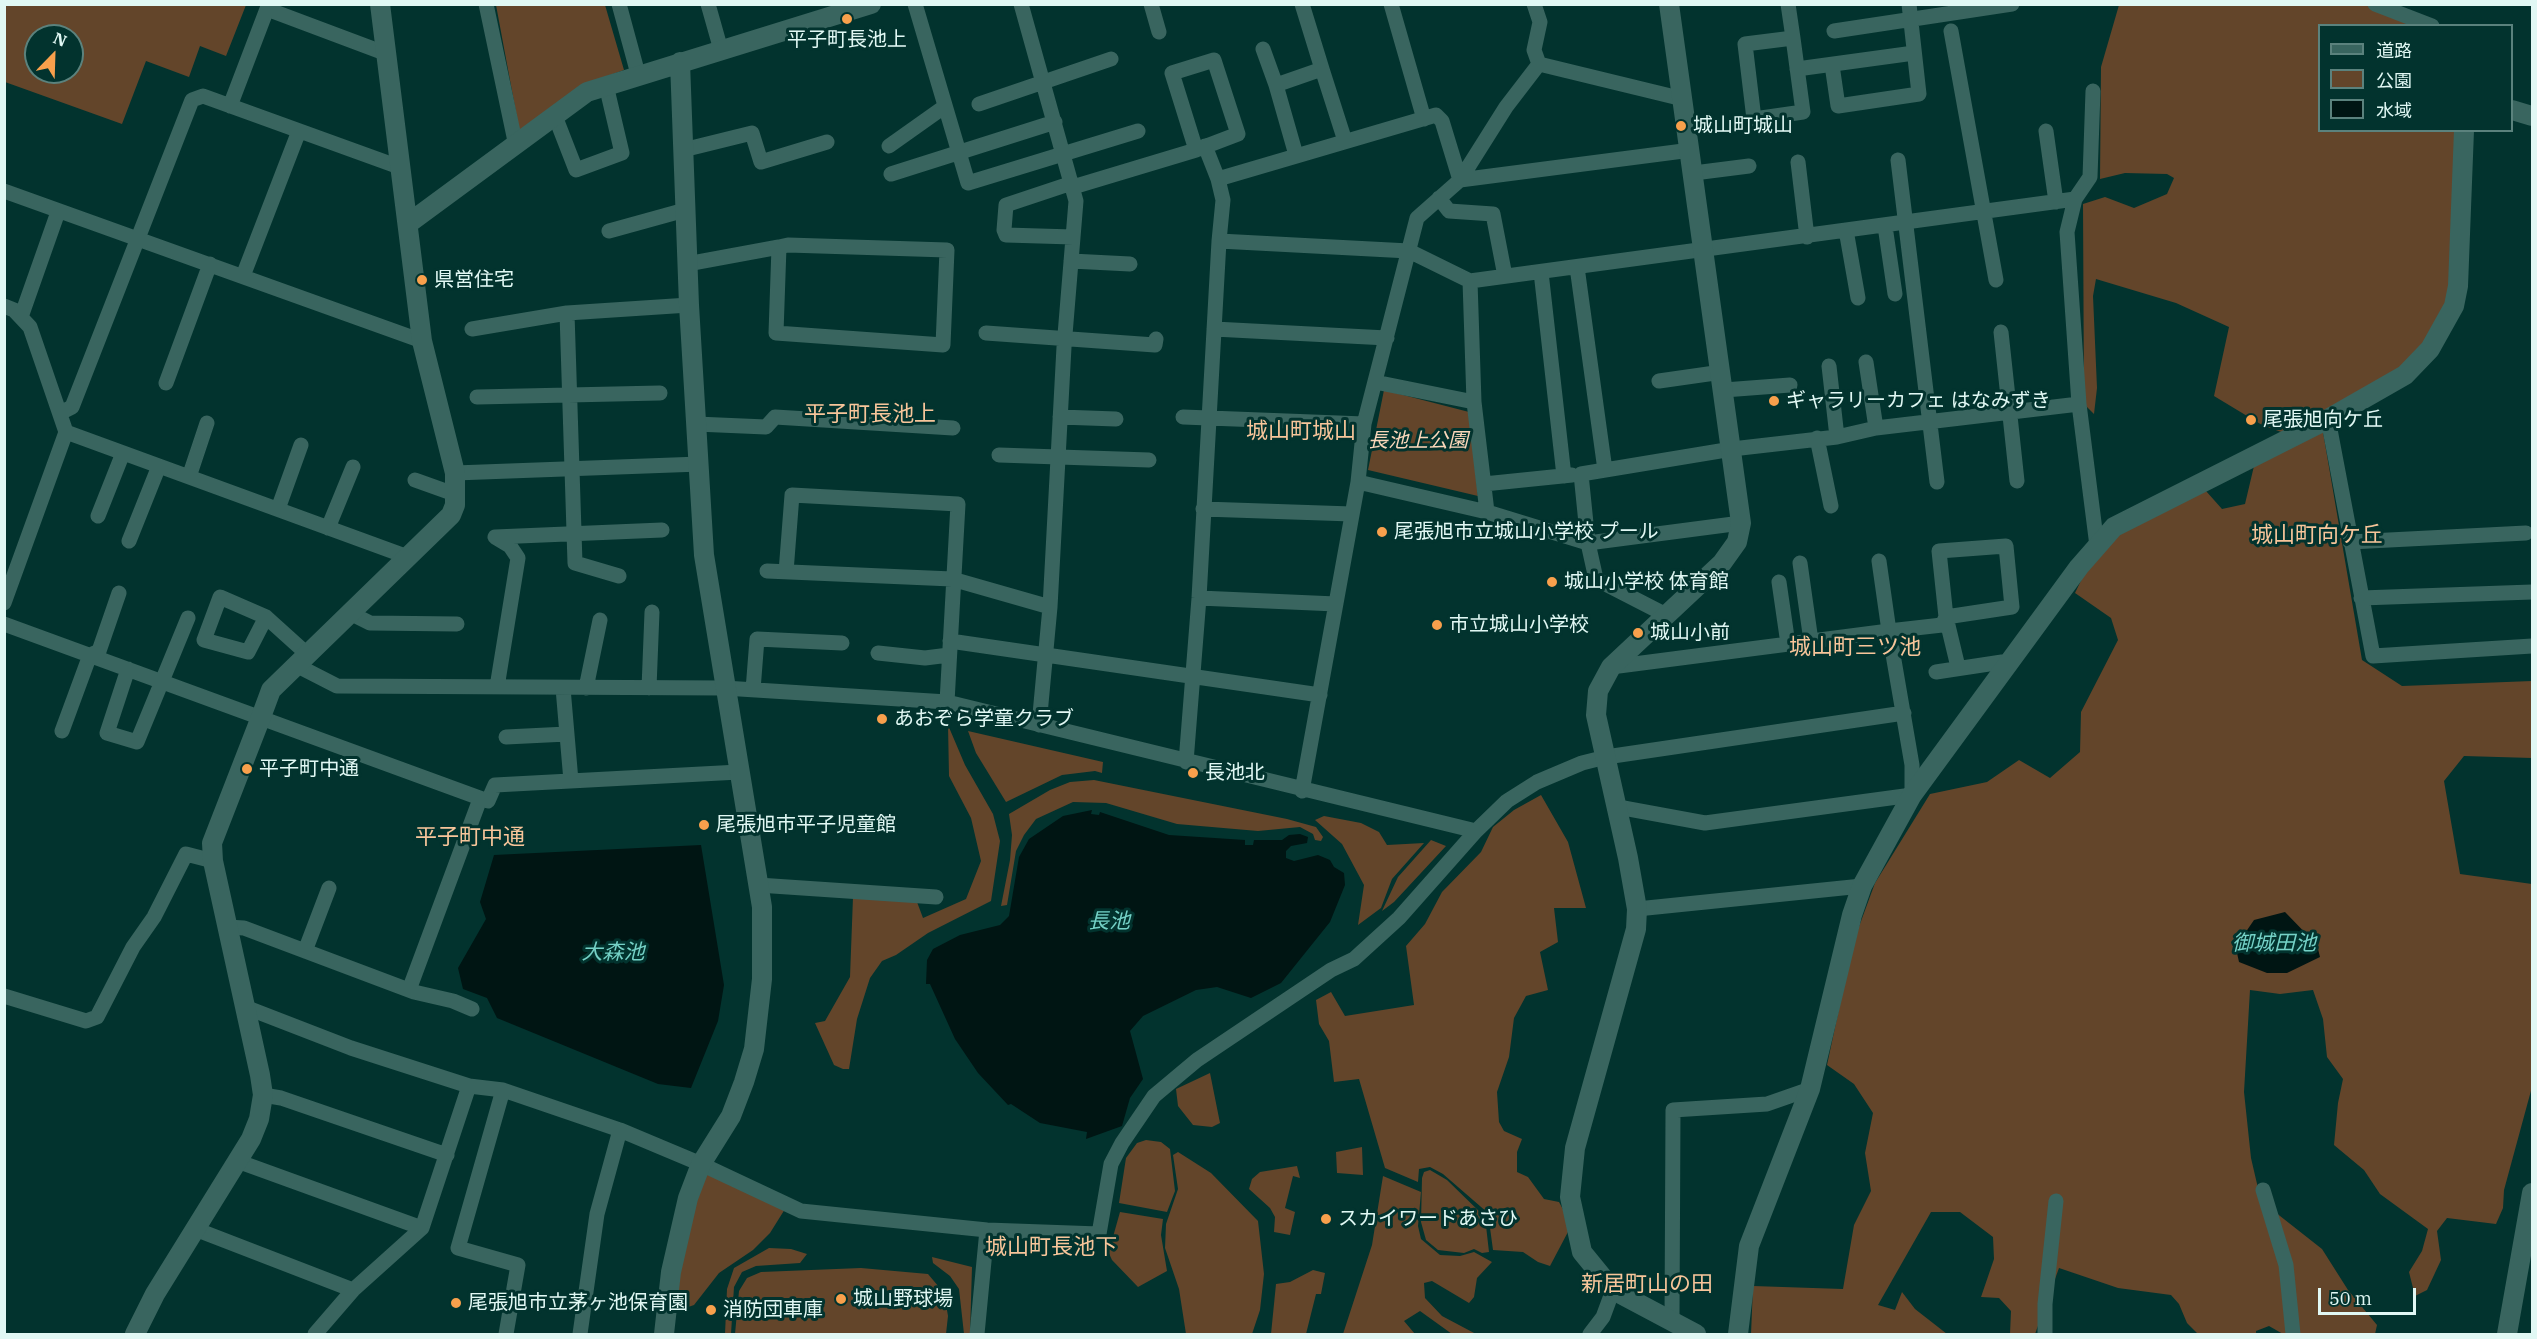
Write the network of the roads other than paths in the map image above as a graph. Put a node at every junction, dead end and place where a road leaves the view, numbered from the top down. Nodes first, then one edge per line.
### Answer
1 (380, 4) edge
2 (486, 4) edge
3 (619, 4) edge
4 (708, 4) edge
5 (871, 4) edge
6 (915, 4) edge
7 (1021, 4) edge
8 (1151, 4) edge
9 (1302, 4) edge
10 (1391, 4) edge
11 (1534, 4) edge
12 (1669, 4) edge
13 (1788, 4) edge
14 (2013, 4) edge
15 (2375, 4) edge
16 (1910, 11) edge
17 (2427, 24) edge
18 (1951, 31) dead end
19 (1160, 32) dead end
20 (1834, 32) dead end
21 (1793, 38) junction
22 (1263, 49) dead end
23 (721, 50) junction
24 (1914, 53) junction
25 (387, 54) junction
26 (1111, 59) dead end
27 (680, 62) junction
28 (1539, 64) junction
29 (1833, 65) junction
30 (1322, 69) junction
31 (1797, 69) junction
32 (638, 74) junction
33 (1044, 81) junction
34 (606, 85) junction
35 (1276, 85) junction
36 (2093, 91) dead end
37 (1683, 99) junction
38 (979, 104) dead end
39 (230, 106) junction
40 (944, 107) junction
41 (2513, 111) edge
42 (555, 116) junction
43 (2532, 116) edge
44 (1424, 119) junction
45 (1055, 122) junction
46 (299, 131) junction
47 (1138, 131) dead end
48 (2046, 131) dead end
49 (2464, 132) edge
50 (1345, 141) junction
51 (827, 142) dead end
52 (516, 146) junction
53 (890, 146) dead end
54 (1200, 148) junction
55 (683, 150) junction
56 (1691, 150) junction
57 (958, 152) junction
58 (1064, 152) junction
59 (1296, 155) junction
60 (1898, 160) dead end
61 (1798, 162) dead end
62 (1749, 166) dead end
63 (402, 168) junction
64 (1694, 173) junction
65 (891, 174) dead end
66 (1218, 179) junction
67 (1460, 180) junction
68 (1073, 185) junction
69 (4, 191) edge
70 (1439, 198) junction
71 (2075, 199) junction
72 (2056, 202) junction
73 (685, 210) junction
74 (58, 212) junction
75 (1982, 212) junction
76 (1907, 222) junction
77 (410, 223) junction
78 (1885, 225) junction
79 (1846, 230) junction
80 (609, 231) dead end
81 (136, 237) junction
82 (1073, 237) junction
83 (1807, 237) junction
84 (1219, 240) junction
85 (779, 247) junction
86 (1703, 249) junction
87 (1409, 251) junction
88 (1071, 261) junction
89 (210, 264) junction
90 (687, 264) junction
91 (1130, 264) dead end
92 (1577, 267) junction
93 (1541, 272) junction
94 (243, 276) junction
95 (1505, 276) junction
96 (1996, 280) dead end
97 (1470, 281) junction
98 (1895, 294) dead end
99 (1858, 298) dead end
100 (689, 305) junction
101 (4, 306) edge
102 (567, 314) junction
103 (21, 317) junction
104 (472, 329) dead end
105 (1214, 329) junction
106 (2001, 332) dead end
107 (986, 333) dead end
108 (1065, 338) junction
109 (1387, 338) junction
110 (1156, 339) dead end
111 (422, 341) junction
112 (1866, 362) dead end
113 (1829, 366) dead end
114 (1659, 381) dead end
115 (1723, 381) junction
116 (1375, 382) junction
117 (166, 383) dead end
118 (1790, 385) dead end
119 (660, 393) dead end
120 (571, 395) junction
121 (477, 397) dead end
122 (1474, 402) junction
123 (2079, 404) junction
124 (60, 413) junction
125 (2010, 414) junction
126 (1060, 417) junction
127 (1183, 417) dead end
128 (1116, 419) dead end
129 (1208, 419) junction
130 (2328, 419) junction
131 (207, 423) dead end
132 (1931, 423) junction
133 (696, 424) junction
134 (1364, 424) junction
135 (953, 428) dead end
136 (1876, 428) junction
137 (66, 432) junction
138 (1837, 437) junction
139 (1817, 438) junction
140 (301, 445) dead end
141 (1732, 449) junction
142 (123, 453) junction
143 (999, 455) dead end
144 (1058, 457) junction
145 (1149, 460) dead end
146 (700, 464) junction
147 (159, 466) junction
148 (353, 467) dead end
149 (572, 467) junction
150 (1605, 470) junction
151 (455, 473) junction
152 (1581, 474) junction
153 (1564, 476) junction
154 (189, 477) junction
155 (415, 480) dead end
156 (2018, 481) dead end
157 (1358, 482) junction
158 (1937, 482) dead end
159 (1484, 484) junction
160 (457, 495) junction
161 (1831, 506) dead end
162 (278, 509) junction
163 (1203, 509) junction
164 (1487, 512) junction
165 (1352, 514) junction
166 (98, 516) dead end
167 (1741, 523) junction
168 (328, 528) junction
169 (662, 530) dead end
170 (575, 533) junction
171 (2526, 533) dead end
172 (129, 541) dead end
173 (2350, 542) junction
174 (1588, 543) junction
175 (2097, 546) junction
176 (408, 557) junction
177 (1879, 561) dead end
178 (1800, 563) dead end
179 (766, 571) dead end
180 (786, 572) junction
181 (619, 576) dead end
182 (952, 579) junction
183 (1779, 582) dead end
184 (2532, 592) edge
185 (119, 593) dead end
186 (1199, 598) junction
187 (2361, 598) junction
188 (4, 603) edge
189 (1336, 604) junction
190 (1050, 606) junction
191 (652, 612) dead end
192 (350, 613) junction
193 (1668, 616) junction
194 (266, 617) dead end
195 (1946, 617) junction
196 (188, 618) dead end
197 (600, 620) dead end
198 (4, 624) edge
199 (457, 624) dead end
200 (1889, 631) junction
201 (1811, 641) junction
202 (842, 643) dead end
203 (1788, 644) junction
204 (2532, 646) edge
205 (949, 648) junction
206 (878, 653) dead end
207 (1046, 654) junction
208 (90, 655) junction
209 (302, 659) junction
210 (1611, 667) junction
211 (1958, 667) junction
212 (2007, 667) junction
213 (128, 669) junction
214 (1936, 672) dead end
215 (1194, 675) junction
216 (163, 681) junction
217 (497, 687) junction
218 (563, 688) junction
219 (586, 688) junction
220 (649, 688) junction
221 (724, 688) junction
222 (753, 690) junction
223 (1320, 695) junction
224 (947, 702) junction
225 (1904, 713) junction
226 (261, 717) junction
227 (1039, 725) junction
228 (62, 730) dead end
229 (567, 734) junction
230 (506, 737) dead end
231 (1606, 756) junction
232 (1186, 762) junction
233 (739, 772) junction
234 (571, 781) junction
235 (1302, 791) junction
236 (1912, 795) junction
237 (480, 799) junction
238 (1618, 807) junction
239 (1476, 831) junction
240 (213, 861) junction
241 (758, 885) junction
242 (1862, 886) junction
243 (329, 888) dead end
244 (936, 897) dead end
245 (1637, 909) junction
246 (228, 927) junction
247 (305, 951) junction
248 (409, 990) junction
249 (4, 996) edge
250 (245, 1007) junction
251 (472, 1009) dead end
252 (469, 1086) junction
253 (1810, 1089) junction
254 (504, 1090) junction
255 (262, 1095) junction
256 (620, 1131) junction
257 (447, 1155) junction
258 (237, 1161) junction
259 (701, 1164) junction
260 (2263, 1190) dead end
261 (2532, 1193) edge
262 (2056, 1201) dead end
263 (423, 1228) junction
264 (195, 1229) junction
265 (987, 1230) junction
266 (353, 1290) junction
267 (1612, 1290) junction
268 (1672, 1322) junction
269 (135, 1335) edge
270 (315, 1335) edge
271 (506, 1335) edge
272 (580, 1335) edge
273 (664, 1335) edge
274 (977, 1335) edge
275 (1590, 1335) edge
276 (1696, 1335) edge
277 (1738, 1335) edge
278 (2045, 1335) edge
279 (2292, 1335) edge
280 (2507, 1335) edge

1 - 25 street
2 - 52 street
3 - 32 street
4 - 23 street
5 - 23 street
6 - 40 street
7 - 33 street
8 - 19 street
9 - 30 street
10 - 44 street
11 - 28 street
12 - 37 street
13 - 21 street
14 - 16 street
15 - 17 street
16 - 20 street
16 - 24 street
18 - 75 street
21 - 31 street
21 - 31 street
22 - 35 street
23 - 27 street
24 - 29 street
24 - 29 street
25 - 39 street
25 - 63 street
26 - 33 street
27 - 32 street
27 - 55 street
28 - 37 street
28 - 67 street
29 - 31 street
30 - 35 street
30 - 50 street
32 - 34 street
33 - 38 street
33 - 45 street
34 - 42 street
34 - 42 street
35 - 59 street
36 - 71 street
37 - 56 street
39 - 46 street
39 - 81 street
40 - 53 street
40 - 57 street
41 - 43 street
42 - 52 street
44 - 50 street
44 - 67 street
45 - 57 street
45 - 58 street
46 - 63 street
46 - 94 street
47 - 58 street
48 - 72 street
49 - 130 street
50 - 59 street
51 - 55 street
52 - 77 street
54 - 54 street
54 - 66 street
54 - 68 street
55 - 73 street
56 - 64 street
56 - 67 street
57 - 58 street
57 - 65 street
58 - 68 street
59 - 66 street
60 - 76 street
61 - 83 street
62 - 64 street
63 - 77 street
64 - 86 street
66 - 84 street
67 - 70 street
68 - 82 street
68 - 82 street
69 - 74 street
70 - 87 street
70 - 95 street
71 - 72 street
71 - 123 street
72 - 75 street
73 - 80 street
73 - 90 street
74 - 81 street
74 - 103 street
75 - 76 street
75 - 96 street
76 - 78 street
76 - 132 street
77 - 111 street
78 - 79 street
78 - 98 street
79 - 83 street
79 - 99 street
81 - 89 street
81 - 124 street
82 - 88 street
83 - 86 street
84 - 87 street
84 - 105 street
85 - 85 street
85 - 90 street
86 - 92 street
86 - 115 street
87 - 97 street
87 - 109 street
88 - 91 street
88 - 108 street
89 - 94 street
89 - 117 street
90 - 100 street
92 - 93 street
92 - 150 street
93 - 95 street
93 - 153 street
94 - 111 street
95 - 97 street
97 - 122 street
100 - 102 street
100 - 133 street
101 - 103 street
102 - 104 street
102 - 120 street
103 - 124 street
105 - 109 street
105 - 129 street
106 - 125 street
107 - 108 street
108 - 110 street
108 - 126 street
109 - 116 street
111 - 151 street
112 - 136 street
113 - 138 street
114 - 115 street
115 - 118 street
115 - 141 street
116 - 122 street
116 - 134 street
119 - 120 street
120 - 121 street
120 - 149 street
122 - 159 street
123 - 125 street
123 - 175 street
124 - 137 street
125 - 132 street
125 - 156 street
126 - 128 street
126 - 144 street
127 - 129 street
129 - 134 street
129 - 163 street
130 - 173 street
130 - 175 street
131 - 154 street
132 - 136 street
132 - 158 street
133 - 135 street
133 - 146 street
134 - 157 street
136 - 138 street
137 - 142 street
137 - 188 street
138 - 139 street
139 - 141 street
139 - 161 street
140 - 162 street
141 - 150 street
141 - 167 street
142 - 147 street
142 - 166 street
143 - 144 street
144 - 145 street
144 - 190 street
146 - 149 street
146 - 221 street
147 - 154 street
147 - 172 street
148 - 168 street
149 - 151 street
149 - 170 street
150 - 152 street
151 - 160 street
152 - 153 street
152 - 174 street
153 - 159 street
154 - 162 street
155 - 160 street
157 - 164 street
157 - 165 street
159 - 164 street
160 - 176 street
162 - 168 street
163 - 165 street
163 - 186 street
164 - 174 street
165 - 189 street
167 - 174 street
167 - 193 street
168 - 176 street
169 - 170 street
170 - 181 street
170 - 217 street
171 - 173 street
173 - 187 street
174 - 193 street
175 - 212 street
176 - 192 street
177 - 200 street
178 - 201 street
179 - 180 street
180 - 182 street
180 - 182 street
182 - 190 street
182 - 205 street
183 - 203 street
184 - 187 street
185 - 208 street
186 - 189 street
186 - 215 street
187 - 204 street
189 - 223 street
190 - 207 street
191 - 220 street
192 - 199 street
192 - 209 street
193 - 210 street
194 - 209 street
195 - 195 street
195 - 200 street
195 - 211 street
196 - 216 street
197 - 219 street
198 - 208 street
200 - 201 street
200 - 225 street
201 - 203 street
202 - 222 street
203 - 210 street
205 - 206 street
205 - 207 street
205 - 224 street
207 - 215 street
207 - 227 street
208 - 213 street
208 - 228 street
209 - 217 street
209 - 226 street
210 - 231 street
211 - 212 street
211 - 214 street
212 - 236 street
213 - 216 street
213 - 216 street
215 - 223 street
215 - 232 street
216 - 226 street
217 - 218 street
218 - 219 street
218 - 229 street
219 - 220 street
220 - 221 street
221 - 222 street
221 - 233 street
222 - 224 street
223 - 235 street
224 - 227 street
225 - 231 street
225 - 236 street
226 - 237 street
226 - 240 street
227 - 232 street
229 - 230 street
229 - 234 street
231 - 238 street
231 - 239 street
232 - 235 street
233 - 234 street
233 - 241 street
234 - 237 street
235 - 239 street
236 - 238 street
236 - 242 street
237 - 248 street
238 - 245 street
239 - 265 street
240 - 246 street
240 - 249 street
241 - 244 street
241 - 259 street
242 - 245 street
242 - 253 street
243 - 247 street
245 - 267 street
246 - 247 street
246 - 250 street
247 - 248 street
248 - 251 street
250 - 252 street
250 - 255 street
252 - 254 street
252 - 257 street
253 - 268 street
253 - 277 street
254 - 256 street
254 - 271 street
255 - 257 street
255 - 258 street
256 - 259 street
256 - 272 street
257 - 263 street
258 - 263 street
258 - 264 street
259 - 265 street
259 - 273 street
260 - 279 street
261 - 280 street
262 - 278 street
263 - 266 street
264 - 266 street
264 - 269 street
265 - 274 street
266 - 270 street
267 - 268 street
267 - 275 street
268 - 276 street

